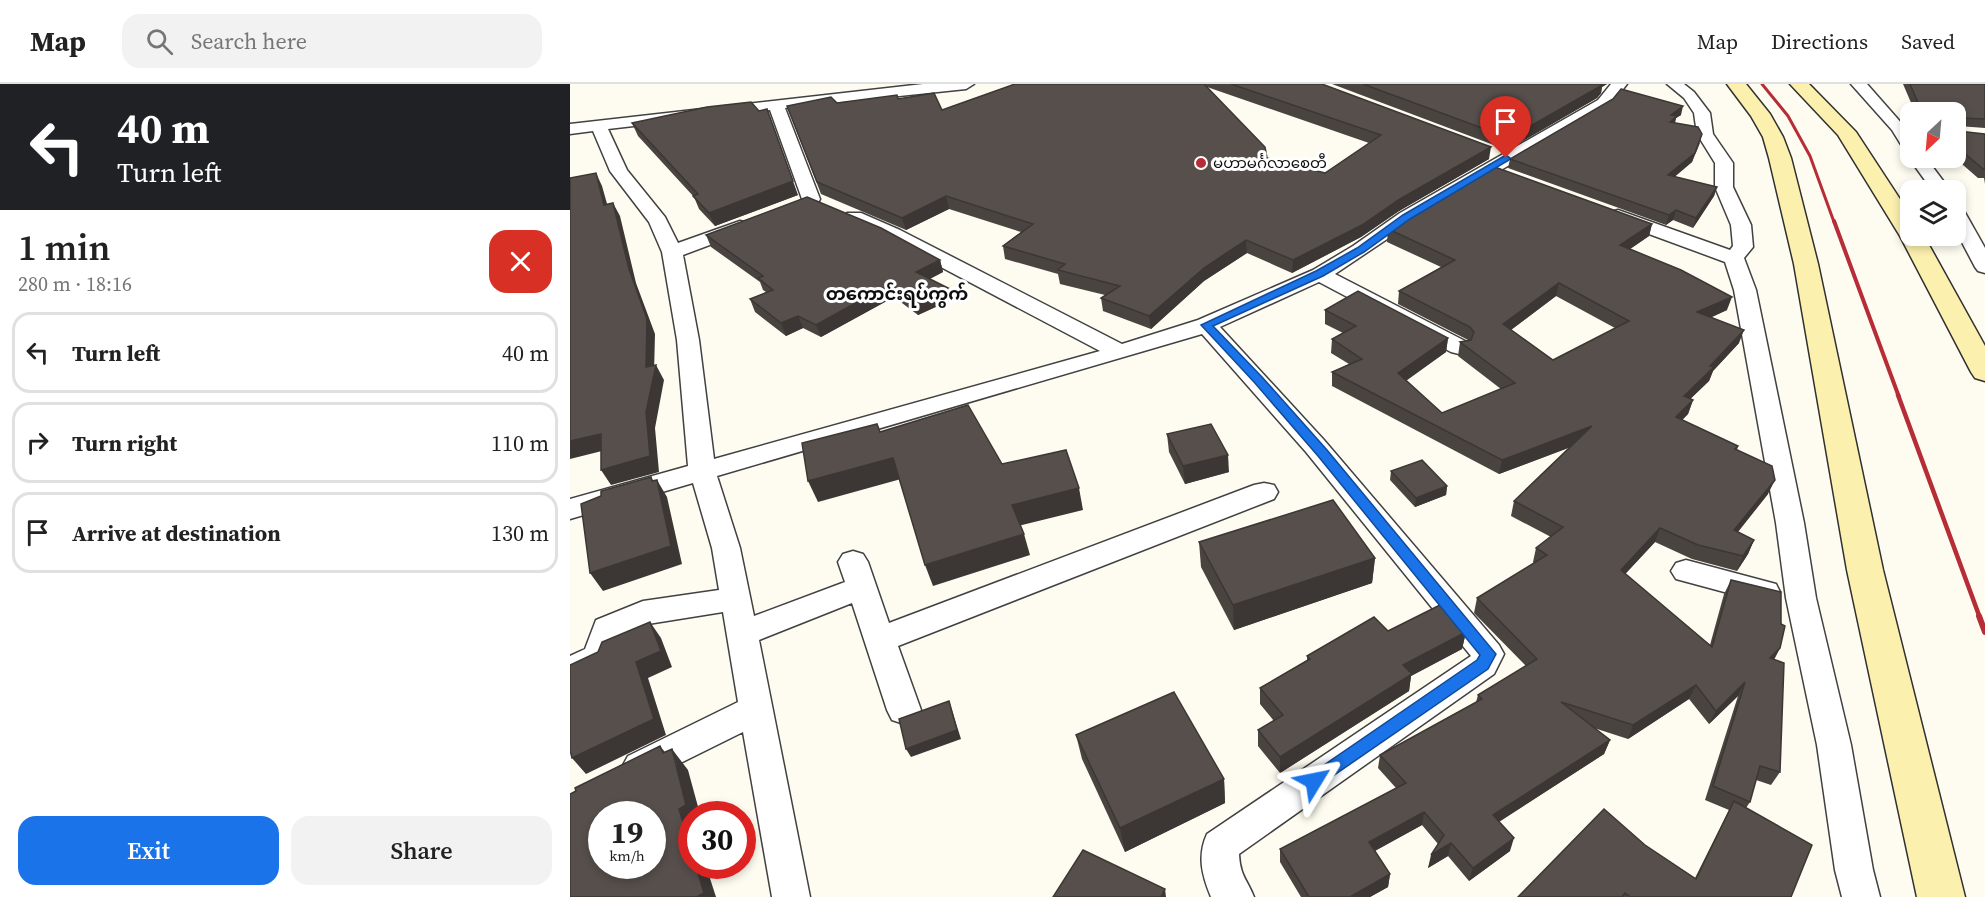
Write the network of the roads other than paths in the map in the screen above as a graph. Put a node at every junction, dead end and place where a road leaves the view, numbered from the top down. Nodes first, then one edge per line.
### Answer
1 (966, 84) edge
2 (1619, 84) edge
3 (1675, 84) edge
4 (1736, 84) edge
5 (1799, 84) edge
6 (1859, 84) edge
7 (776, 104) junction
8 (1900, 124) edge
9 (599, 126) junction
10 (570, 129) edge
11 (1486, 159) junction
12 (1514, 180) edge
13 (811, 199) junction
14 (791, 207) edge
15 (1605, 212) edge
16 (1900, 218) edge
17 (761, 219) edge
18 (1966, 232) edge
19 (1917, 246) edge
20 (672, 252) junction
21 (1734, 258) junction
22 (1985, 267) edge
23 (1320, 274) junction
24 (1206, 325) junction
25 (1459, 347) edge
26 (1120, 352) junction
27 (1985, 372) edge
28 (702, 470) junction
29 (1264, 492) dead end
30 (570, 509) edge
31 (1686, 571) dead end
32 (1802, 598) junction
33 (735, 599) junction
34 (742, 633) junction
35 (879, 640) junction
36 (570, 670) edge
37 (754, 710) junction
38 (904, 710) dead end
39 (611, 782) edge
40 (791, 897) edge
41 (1234, 897) edge
42 (1861, 897) edge
43 (1941, 897) edge

1 - 7 street
2 - 11 street
3 - 21 street
4 - 43 main road
5 - 16 main road
6 - 8 street
7 - 9 street
7 - 13 street
9 - 10 street
9 - 20 street
11 - 12 street
11 - 23 street
13 - 14 street
13 - 26 street
15 - 21 street
17 - 20 street
18 - 22 street
19 - 27 main road
20 - 28 street
21 - 32 street
23 - 24 street
23 - 25 street
24 - 26 street
24 - 41 street
26 - 28 street
28 - 30 street
28 - 33 street
29 - 35 street
31 - 32 street
32 - 42 street
33 - 34 street
33 - 36 street
34 - 35 street
34 - 37 street
35 - 38 street
37 - 39 street
37 - 40 street

